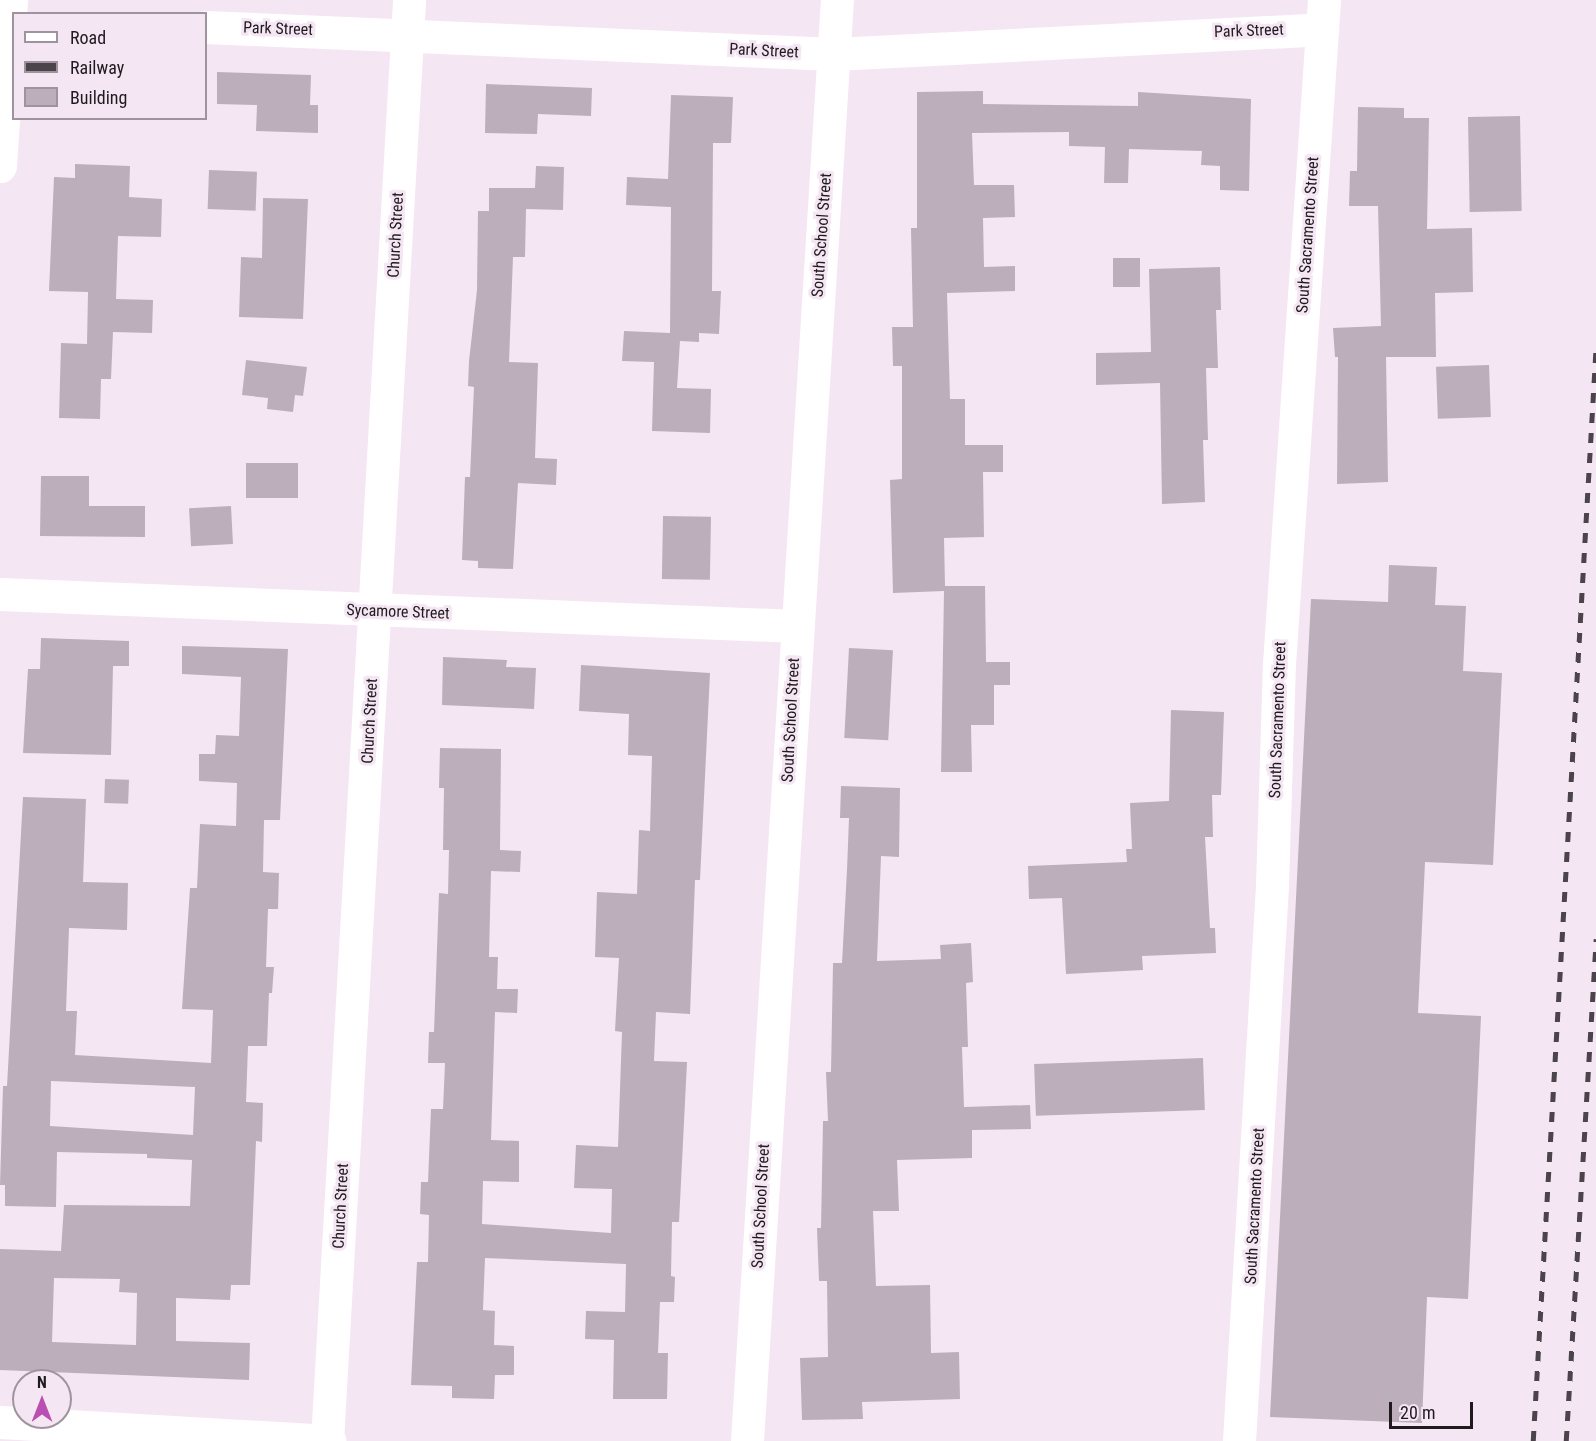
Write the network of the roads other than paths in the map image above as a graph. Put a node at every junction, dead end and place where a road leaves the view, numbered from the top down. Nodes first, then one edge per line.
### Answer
1 (409, 0) edge
2 (837, 0) edge
3 (1323, 14) edge
4 (8, 15) edge
5 (207, 27) edge
6 (407, 34) junction
7 (834, 54) junction
8 (0, 166) edge
9 (0, 594) edge
10 (376, 611) junction
11 (796, 627) junction
12 (0, 1422) edge
13 (327, 1441) edge
14 (747, 1441) edge
15 (1239, 1441) edge

1 - 6 street, Church Street
2 - 7 street, South School Street
3 - 7 street, Park Street
3 - 15 street, South Sacramento Street
4 - 8 street
5 - 6 street, Park Street
6 - 7 street, Park Street
6 - 10 street, Church Street
7 - 11 street, South School Street
9 - 10 street, Sycamore Street
10 - 11 street, Sycamore Street
10 - 13 street, Church Street
11 - 14 street, South School Street
12 - 13 street

